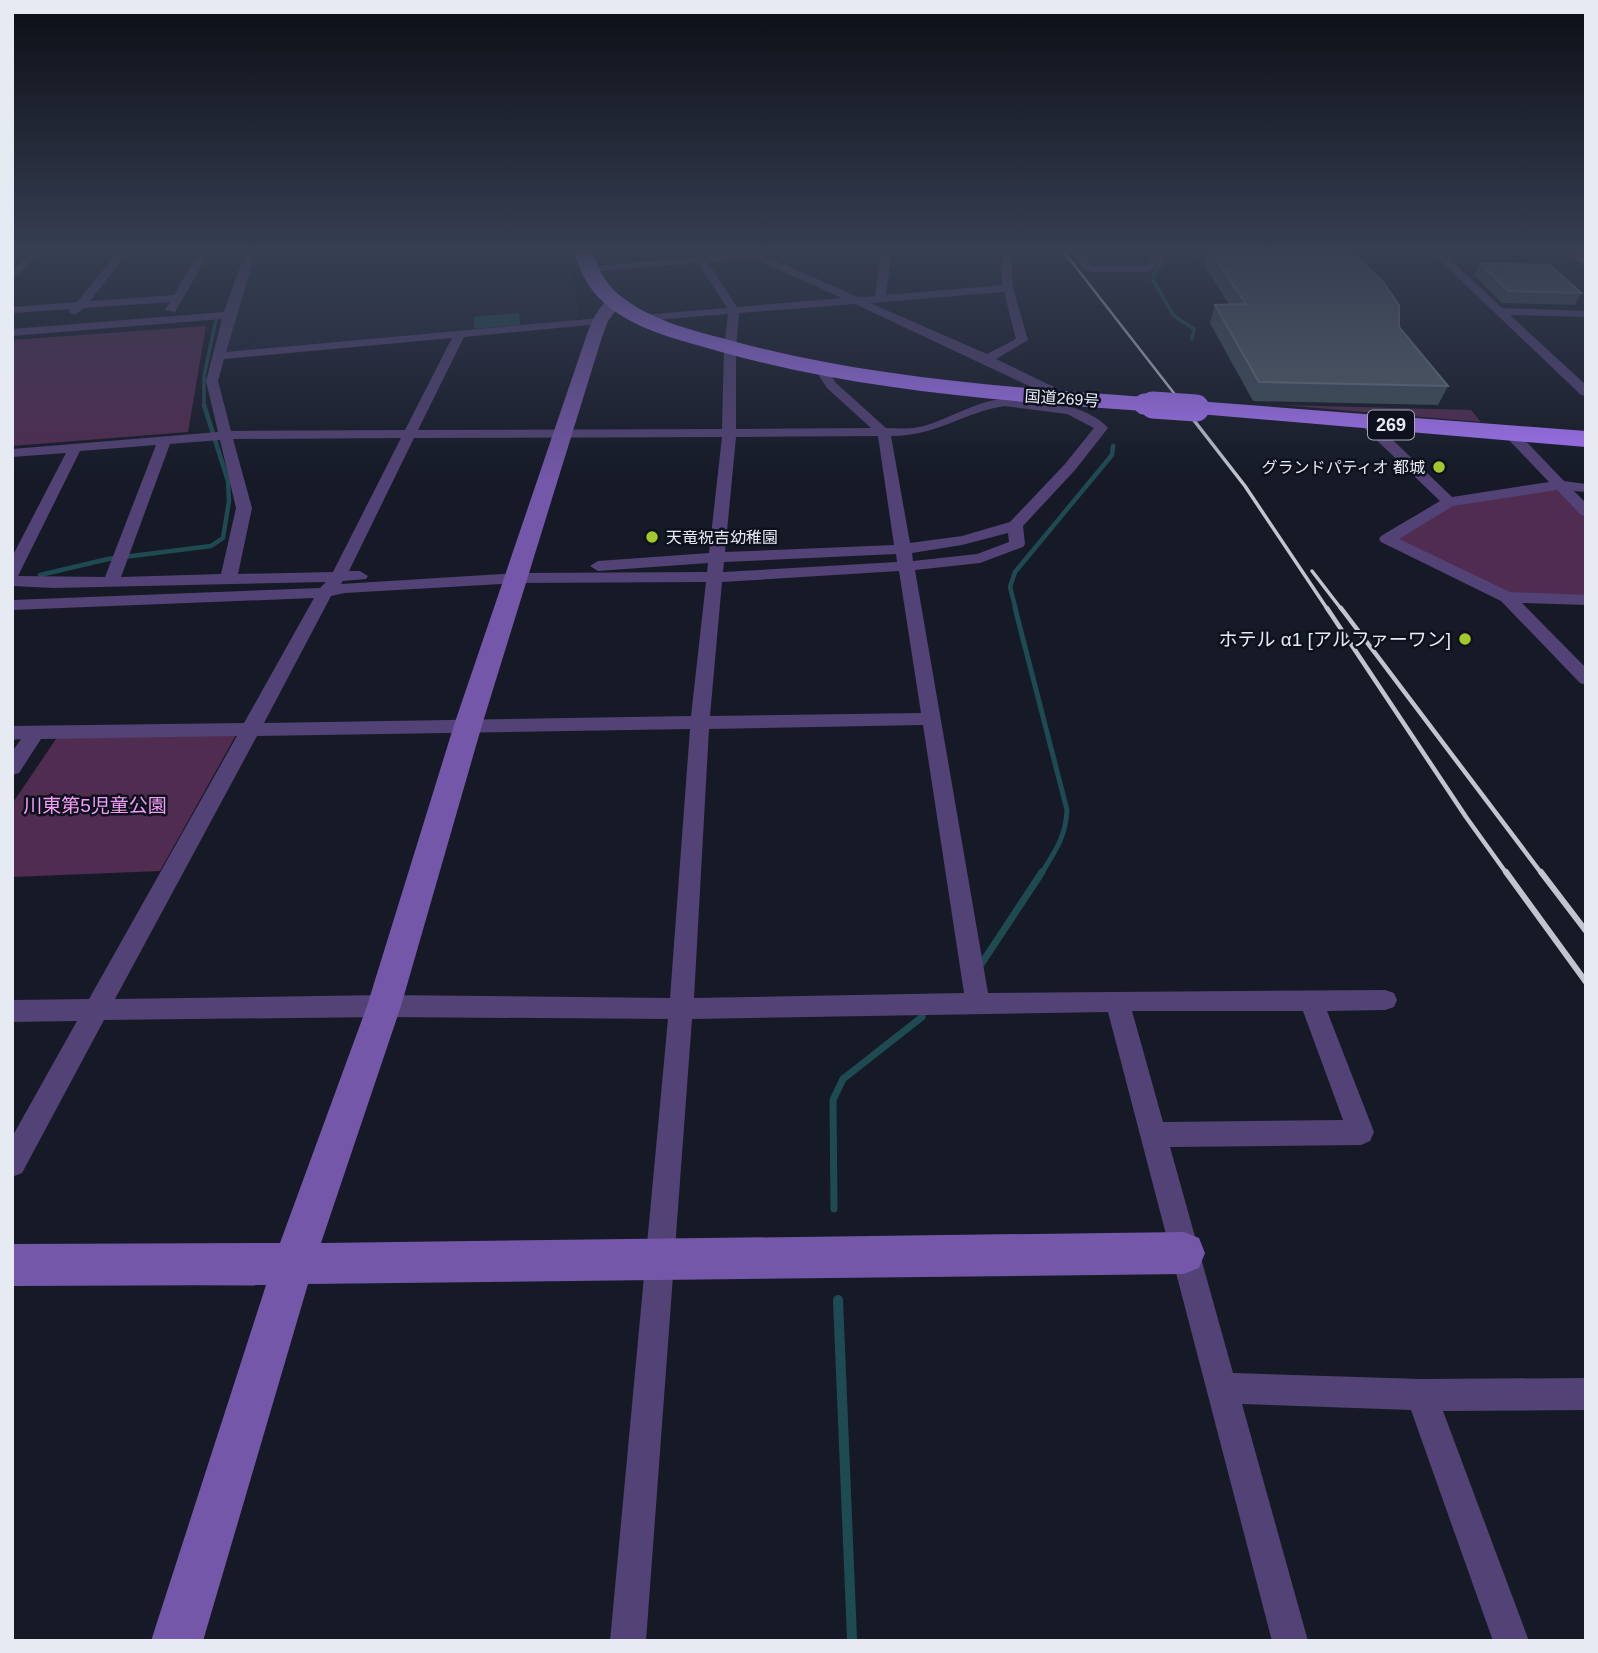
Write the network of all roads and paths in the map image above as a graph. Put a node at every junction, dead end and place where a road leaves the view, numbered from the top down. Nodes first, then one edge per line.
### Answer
1 (64, 325) edge
2 (111, 325) edge
3 (226, 325) edge
4 (558, 325) edge
5 (599, 325) edge
6 (663, 325) edge
7 (732, 325) edge
8 (912, 325) edge
9 (1018, 325) edge
10 (1514, 325) edge
11 (61, 329) junction
12 (12, 333) edge
13 (459, 335) junction
14 (730, 348) junction
15 (217, 356) junction
16 (987, 359) junction
17 (822, 371) junction
18 (1049, 390) dead end
19 (1586, 392) edge
20 (1367, 423) junction
21 (884, 433) junction
22 (729, 434) junction
23 (1511, 434) junction
24 (227, 435) junction
25 (407, 436) junction
26 (564, 436) junction
27 (1586, 439) edge
28 (165, 440) junction
29 (75, 448) junction
30 (12, 453) edge
31 (1560, 485) junction
32 (1586, 488) edge
33 (1448, 502) junction
34 (1586, 512) edge
35 (905, 558) junction
36 (717, 567) junction
37 (12, 573) edge
38 (519, 575) junction
39 (229, 577) junction
40 (12, 581) edge
41 (111, 582) junction
42 (332, 584) junction
43 (1507, 597) junction
44 (1586, 600) edge
45 (12, 606) edge
46 (1586, 679) edge
47 (929, 719) junction
48 (700, 721) junction
49 (468, 725) junction
50 (251, 729) junction
51 (12, 733) edge
52 (34, 734) junction
53 (12, 768) edge
54 (1311, 1000) junction
55 (1385, 1000) dead end
56 (1117, 1001) junction
57 (384, 1006) junction
58 (978, 1006) junction
59 (681, 1009) junction
60 (96, 1010) junction
61 (12, 1011) edge
62 (1152, 1135) junction
63 (12, 1164) edge
64 (1184, 1253) junction
65 (660, 1257) junction
66 (12, 1265) edge
67 (293, 1265) junction
68 (1222, 1388) junction
69 (1586, 1394) edge
70 (1420, 1395) junction
71 (177, 1641) edge
72 (628, 1641) edge
73 (1290, 1641) edge
74 (1511, 1641) edge

1 - 11 street
2 - 11 street
3 - 15 street
4 - 13 street
5 - 26 street
6 - 14 highway, 国道269号 / 269
7 - 14 street
8 - 16 street
9 - 16 street
10 - 19 street
11 - 12 street
13 - 15 street
13 - 25 street
14 - 17 highway, 国道269号 / 269
14 - 22 street
15 - 24 street
16 - 18 street
17 - 20 highway, 国道269号 / 269, bridge
17 - 21 street
20 - 23 highway, 国道269号 / 269
20 - 33 street
21 - 22 street
21 - 35 street
21 - 35 street
22 - 26 street
22 - 36 street
23 - 27 highway, 国道269号 / 269
23 - 31 street
24 - 25 street
24 - 28 street
24 - 39 street
25 - 26 street
25 - 42 street
26 - 38 street
28 - 29 street
28 - 41 street
29 - 30 street
29 - 37 street
31 - 32 street
31 - 33 street
31 - 34 street
33 - 43 street
35 - 36 street
35 - 47 street
36 - 38 street
36 - 48 street
38 - 42 street
38 - 49 street
39 - 41 street
39 - 42 street
40 - 41 street
42 - 45 street
42 - 50 street
43 - 44 street
43 - 46 street
47 - 48 street
47 - 58 street
48 - 49 street
48 - 59 street
49 - 50 street
49 - 57 street
50 - 52 street
50 - 60 street
51 - 52 street
52 - 53 street
54 - 55 street
54 - 56 street
54 - 62 street
56 - 58 street
56 - 62 street
57 - 59 street
57 - 60 street
57 - 67 street
58 - 59 street
59 - 65 street
60 - 61 street
60 - 63 street
62 - 64 street
64 - 65 street
64 - 68 street
65 - 67 street
65 - 72 street
66 - 67 street
67 - 71 street
68 - 70 street
68 - 73 street
69 - 70 street
70 - 74 street

